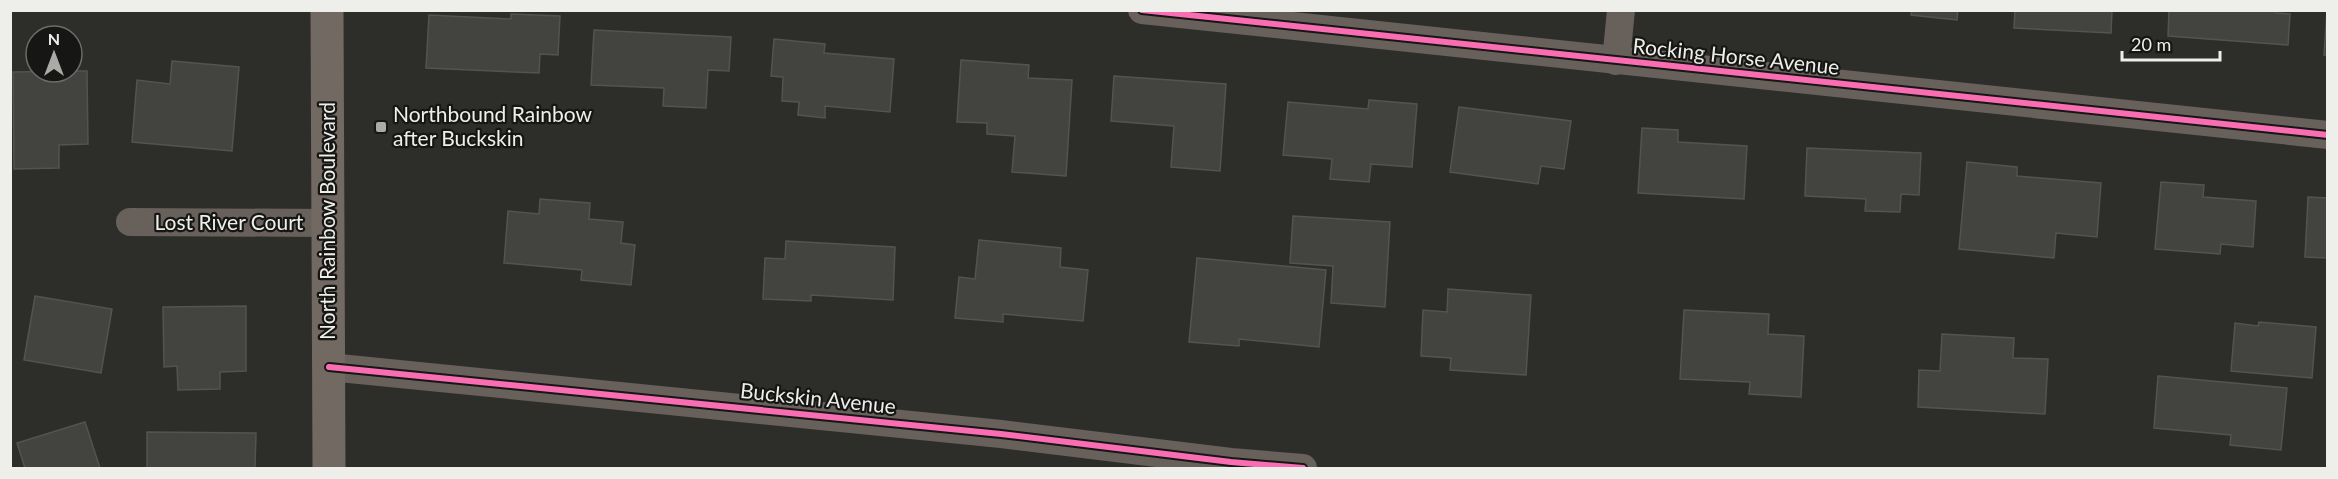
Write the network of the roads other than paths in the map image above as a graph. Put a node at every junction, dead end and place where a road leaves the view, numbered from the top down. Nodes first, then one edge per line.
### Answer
1 (327, 10) edge
2 (1142, 10) edge
3 (1621, 10) edge
4 (1616, 61) junction
5 (2328, 135) edge
6 (130, 222) dead end
7 (329, 224) junction
8 (329, 367) junction
9 (1231, 465) edge
10 (329, 468) edge
11 (1303, 468) edge

1 - 7 main road, North Rainbow Boulevard
2 - 4 street, Rocking Horse Avenue
3 - 4 street
4 - 5 street, Rocking Horse Avenue
6 - 7 street, Lost River Court
7 - 8 main road, North Rainbow Boulevard
8 - 9 street, Buckskin Avenue
8 - 10 main road, North Rainbow Boulevard
9 - 11 street, Buckskin Avenue

